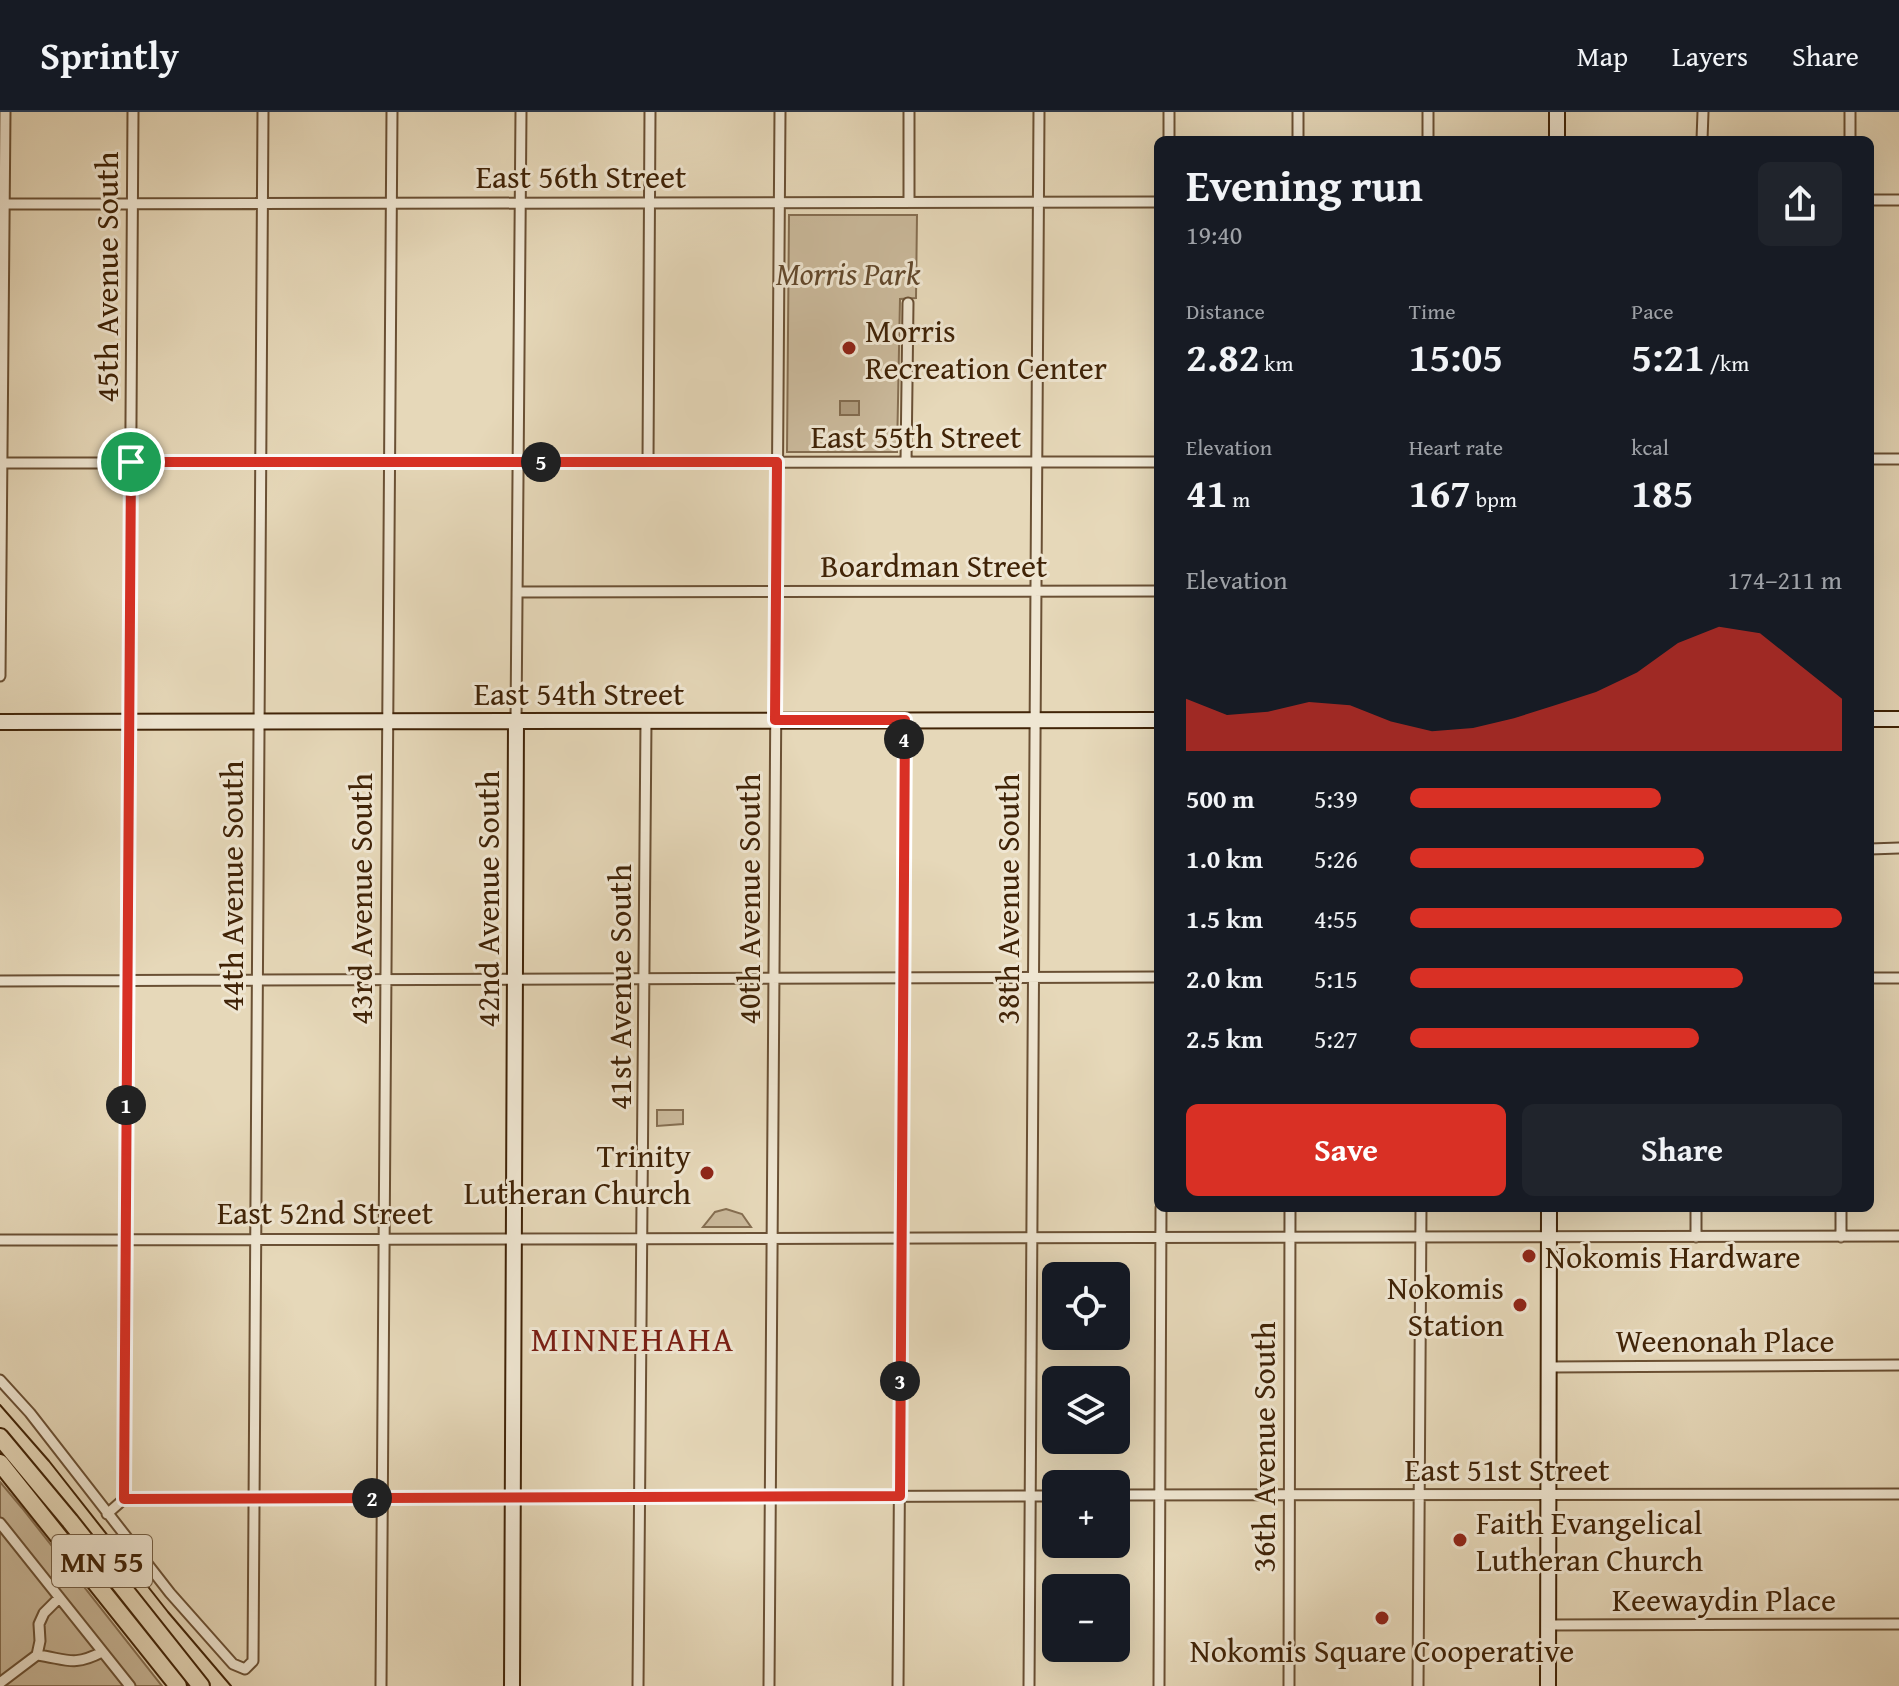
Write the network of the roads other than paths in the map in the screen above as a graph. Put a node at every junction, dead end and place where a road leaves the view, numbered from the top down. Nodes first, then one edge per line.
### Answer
1 (5, 112) edge
2 (133, 112) edge
3 (263, 112) edge
4 (392, 112) edge
5 (521, 112) edge
6 (650, 112) edge
7 (780, 112) edge
8 (909, 112) edge
9 (1039, 112) edge
10 (1169, 112) edge
11 (1298, 112) edge
12 (1428, 112) edge
13 (1557, 112) edge
14 (1703, 112) edge
15 (1850, 112) edge
16 (1169, 136) edge
17 (1298, 136) edge
18 (1428, 136) edge
19 (1557, 136) edge
20 (1702, 136) edge
21 (1850, 136) edge
22 (1874, 200) edge
23 (1899, 200) edge
24 (909, 202) junction
25 (1038, 202) junction
26 (1154, 202) edge
27 (133, 203) junction
28 (262, 203) junction
29 (392, 203) junction
30 (521, 203) junction
31 (650, 203) junction
32 (780, 203) junction
33 (4, 204) junction
34 (908, 303) dead end
35 (1874, 459) edge
36 (1899, 459) edge
37 (131, 462) junction
38 (260, 462) junction
39 (389, 462) junction
40 (518, 462) junction
41 (648, 462) junction
42 (777, 462) junction
43 (906, 462) junction
44 (1037, 462) junction
45 (1154, 462) edge
46 (2, 463) junction
47 (776, 590) junction
48 (1035, 590) junction
49 (1154, 591) edge
50 (518, 592) junction
51 (0, 676) edge
52 (1874, 719) edge
53 (1899, 719) edge
54 (775, 720) junction
55 (905, 720) junction
56 (1034, 720) junction
57 (1154, 720) edge
58 (258, 721) junction
59 (387, 721) junction
60 (516, 721) junction
61 (646, 721) junction
62 (0, 722) edge
63 (129, 722) junction
64 (1899, 848) edge
65 (1874, 849) edge
66 (1154, 977) edge
67 (774, 978) junction
68 (904, 978) junction
69 (1033, 978) junction
70 (1874, 978) edge
71 (1899, 978) edge
72 (515, 979) junction
73 (644, 979) junction
74 (127, 980) junction
75 (256, 980) junction
76 (386, 980) junction
77 (0, 981) edge
78 (1161, 1212) edge
79 (1290, 1212) edge
80 (1421, 1212) edge
81 (1549, 1212) edge
82 (1696, 1212) edge
83 (1841, 1212) edge
84 (1031, 1236) junction
85 (1161, 1236) junction
86 (1290, 1236) junction
87 (1421, 1236) junction
88 (1549, 1236) junction
89 (1899, 1236) edge
90 (643, 1237) junction
91 (773, 1237) junction
92 (902, 1237) junction
93 (1696, 1237) junction
94 (1841, 1237) junction
95 (384, 1238) junction
96 (513, 1238) junction
97 (125, 1239) junction
98 (255, 1239) junction
99 (0, 1240) edge
100 (1899, 1365) edge
101 (1550, 1367) junction
102 (0, 1380) edge
103 (0, 1437) edge
104 (0, 1463) edge
105 (1899, 1494) edge
106 (1130, 1495) edge
107 (1289, 1495) junction
108 (1418, 1495) junction
109 (1548, 1495) junction
110 (641, 1496) junction
111 (771, 1496) junction
112 (900, 1496) junction
113 (1030, 1496) junction
114 (1042, 1496) edge
115 (1159, 1496) junction
116 (512, 1497) junction
117 (253, 1498) junction
118 (383, 1498) junction
119 (124, 1499) junction
120 (107, 1514) junction
121 (0, 1523) edge
122 (59, 1598) junction
123 (1899, 1624) edge
124 (1549, 1625) junction
125 (102, 1652) junction
126 (37, 1655) junction
127 (0, 1683) edge
128 (130, 1686) edge
129 (178, 1686) edge
130 (201, 1686) edge
131 (381, 1686) edge
132 (512, 1686) edge
133 (638, 1686) edge
134 (769, 1686) edge
135 (898, 1686) edge
136 (1029, 1686) edge
137 (1159, 1686) edge
138 (1289, 1686) edge
139 (1418, 1686) edge
140 (1548, 1686) edge

1 - 33 street
2 - 27 street, 45th Avenue South
3 - 28 street, 44th Avenue South
4 - 29 street, 43rd Avenue South
5 - 30 street, 42nd Avenue South
6 - 31 street
7 - 32 street, 40th Avenue South
8 - 24 street
9 - 25 street, 38th Avenue South
10 - 16 street
11 - 17 street
12 - 18 street
13 - 19 street
14 - 20 street
15 - 21 street
22 - 23 street
24 - 25 street, East 56th Street
24 - 32 street, East 56th Street
25 - 26 street, East 56th Street
25 - 44 street, 38th Avenue South
27 - 28 street, East 56th Street
27 - 33 street, East 56th Street
27 - 37 street, 45th Avenue South
28 - 29 street, East 56th Street
28 - 38 street, 44th Avenue South
29 - 30 street, East 56th Street
29 - 39 street, 43rd Avenue South
30 - 31 street, East 56th Street
30 - 40 street, 42nd Avenue South
31 - 32 street, East 56th Street
31 - 41 street
32 - 42 street, 40th Avenue South
33 - 46 street
34 - 43 street
35 - 36 street
37 - 38 street, East 55th Street
37 - 46 street, East 55th Street
37 - 63 street, 45th Avenue South
38 - 39 street, East 55th Street
38 - 58 street, 44th Avenue South
39 - 40 street, East 55th Street
39 - 59 street, 43rd Avenue South
40 - 41 street, East 55th Street
40 - 50 street, 42nd Avenue South
41 - 42 street, East 55th Street
42 - 43 street, East 55th Street
42 - 47 street, 40th Avenue South
43 - 44 street, East 55th Street
44 - 45 street, East 55th Street
44 - 48 street, 38th Avenue South
46 - 51 street
47 - 48 street, Boardman Street
47 - 50 street, Boardman Street
47 - 54 street, 40th Avenue South
48 - 49 street, Boardman Street
48 - 56 street, 38th Avenue South
50 - 60 street, 42nd Avenue South
52 - 53 street
54 - 55 street, East 54th Street
54 - 61 street, East 54th Street
54 - 67 street, 40th Avenue South
55 - 56 street, East 54th Street
55 - 68 street
56 - 57 street, East 54th Street
56 - 69 street, 38th Avenue South
58 - 59 street, East 54th Street
58 - 63 street, East 54th Street
58 - 75 street, 44th Avenue South
59 - 60 street, East 54th Street
59 - 76 street, 43rd Avenue South
60 - 61 street, East 54th Street
60 - 72 street, 42nd Avenue South
61 - 73 street, 41st Avenue South
62 - 63 street, East 54th Street
63 - 74 street, 45th Avenue South
64 - 65 street
66 - 69 street
67 - 68 street
67 - 73 street
67 - 91 street, 40th Avenue South
68 - 69 street
68 - 92 street
69 - 84 street, 38th Avenue South
70 - 71 street
72 - 73 street
72 - 76 street
72 - 96 street, 42nd Avenue South
73 - 90 street, 41st Avenue South
74 - 75 street
74 - 77 street
74 - 97 street, 45th Avenue South
75 - 76 street
75 - 98 street, 44th Avenue South
76 - 95 street, 43rd Avenue South
78 - 85 street
79 - 86 street, 36th Avenue South
80 - 87 street
81 - 88 street
82 - 93 street
83 - 94 street
84 - 85 street, East 52nd Street
84 - 92 street, East 52nd Street
84 - 113 street, 38th Avenue South
85 - 86 street, East 52nd Street
85 - 115 street
86 - 87 street, East 52nd Street
86 - 107 street, 36th Avenue South
87 - 88 street, East 52nd Street
87 - 108 street
88 - 93 street, East 52nd Street
88 - 101 street
89 - 94 street, East 52nd Street
90 - 91 street, East 52nd Street
90 - 96 street, East 52nd Street
90 - 110 street, 41st Avenue South
91 - 92 street, East 52nd Street
91 - 111 street, 40th Avenue South
92 - 112 street
93 - 94 street, East 52nd Street
95 - 96 street, East 52nd Street
95 - 98 street, East 52nd Street
95 - 118 street, 43rd Avenue South
96 - 116 street, 42nd Avenue South
97 - 98 street, East 52nd Street
97 - 99 street, East 52nd Street
97 - 119 street, 45th Avenue South
98 - 117 street, 44th Avenue South
100 - 101 street, Weenonah Place
101 - 109 street
102 - 120 street
103 - 130 highway, MN 55
104 - 129 highway, MN 55
105 - 109 street, East 51st Street
106 - 115 street, East 51st Street
107 - 108 street, East 51st Street
107 - 115 street, East 51st Street
107 - 138 street, 36th Avenue South
108 - 109 street, East 51st Street
108 - 139 street
109 - 124 street
110 - 111 street
110 - 116 street
110 - 133 street, 41st Avenue South
111 - 112 street
111 - 134 street, 40th Avenue South
112 - 113 street
112 - 135 street
113 - 114 street
113 - 136 street, 38th Avenue South
115 - 137 street
116 - 118 street
116 - 132 street, 42nd Avenue South
117 - 118 street
117 - 119 street
117 - 120 street, 44th Avenue South
118 - 131 street, 43rd Avenue South
119 - 120 street
121 - 122 street
122 - 125 street
122 - 126 street
123 - 124 street, Keewaydin Place
124 - 140 street
125 - 126 street
125 - 128 street
126 - 127 street

